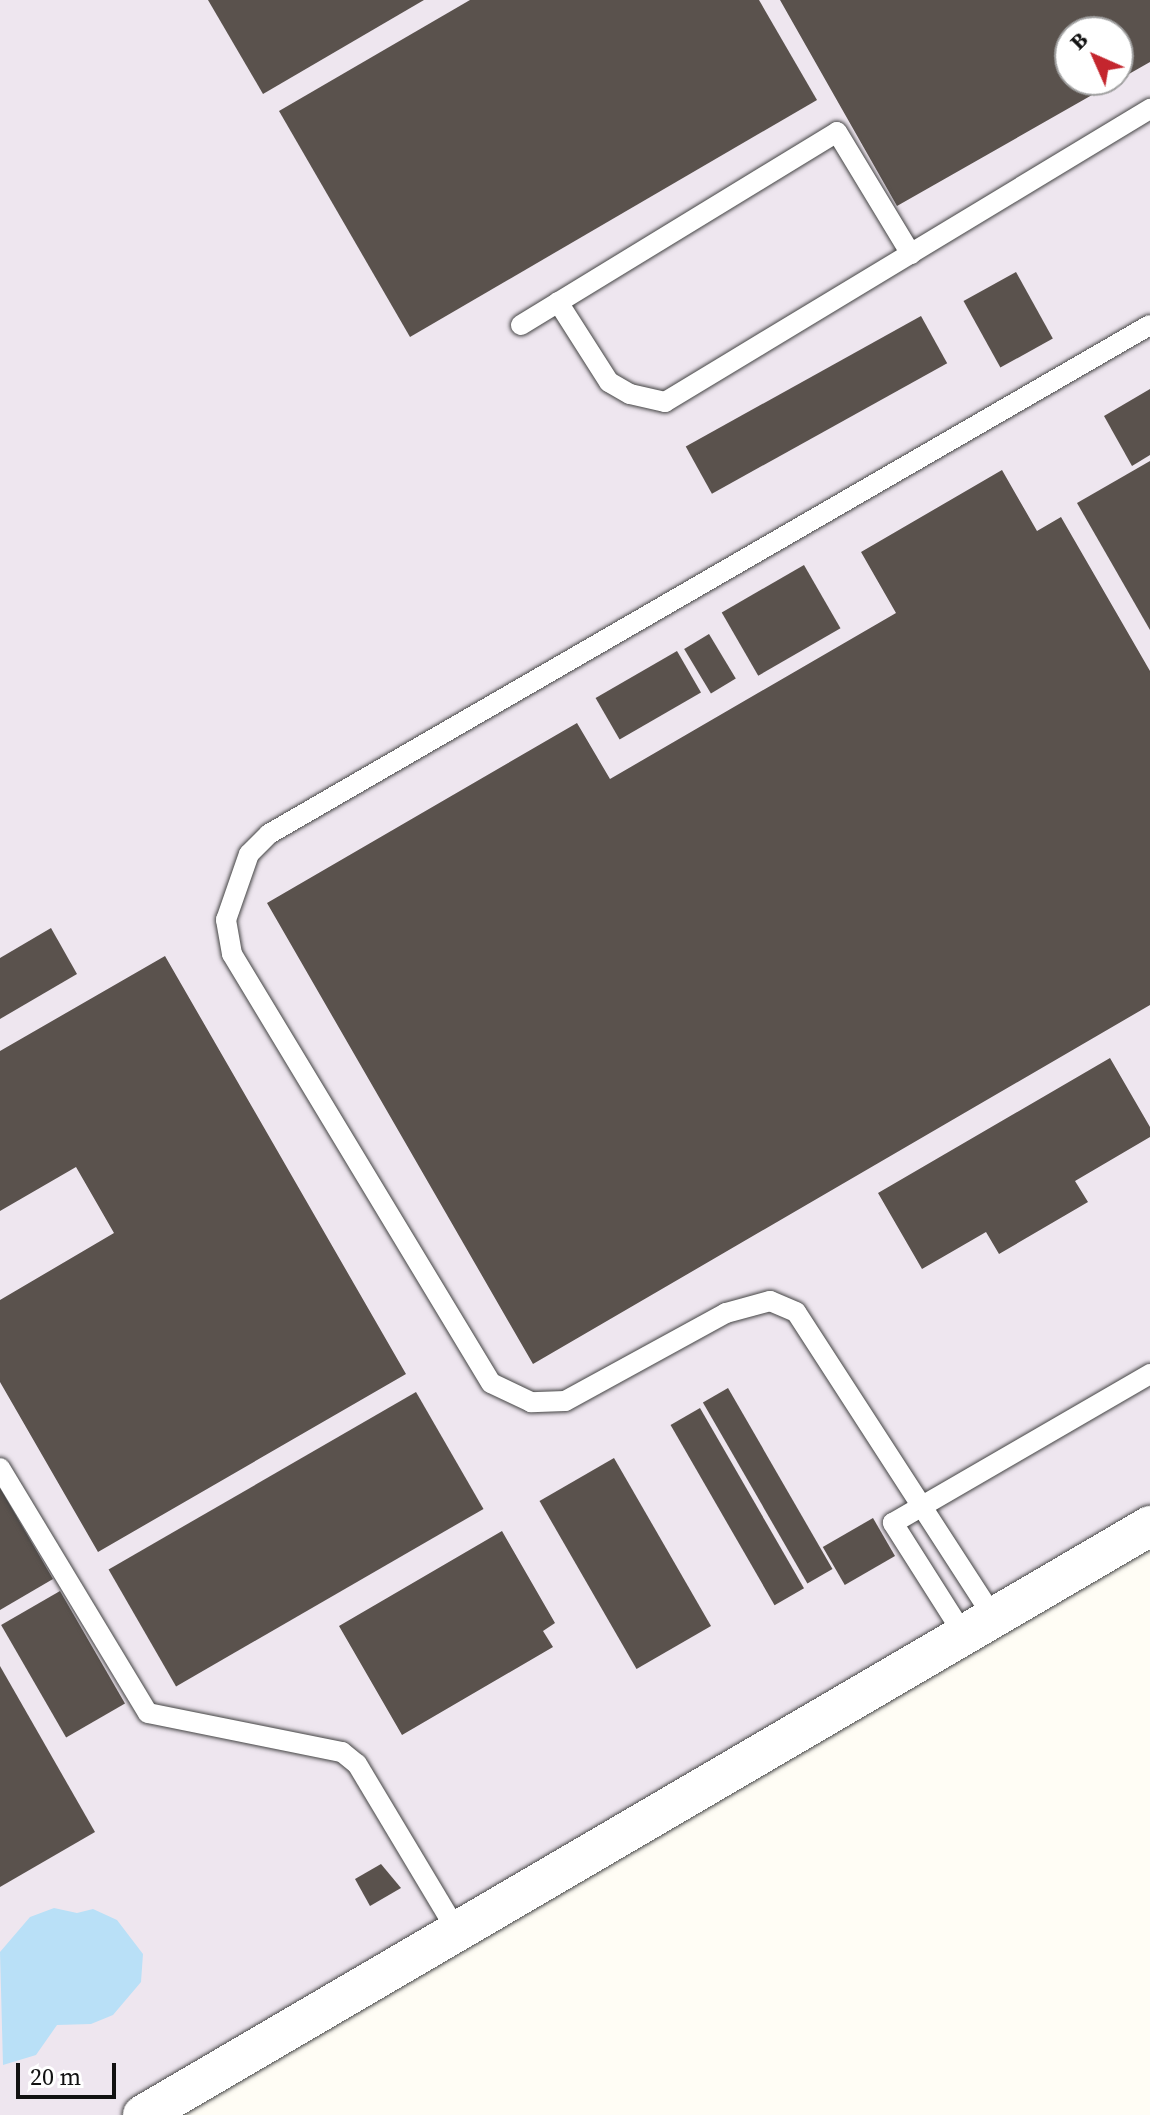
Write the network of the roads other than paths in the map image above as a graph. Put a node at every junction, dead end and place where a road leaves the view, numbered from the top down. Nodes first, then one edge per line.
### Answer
1 (1150, 109) edge
2 (911, 254) junction
3 (558, 302) junction
4 (521, 325) dead end
5 (1150, 325) edge
6 (1150, 1374) edge
7 (0, 1468) edge
8 (922, 1506) junction
9 (1150, 1526) edge
10 (979, 1626) junction
11 (457, 1931) junction
12 (143, 2115) edge

1 - 2 lane
2 - 3 lane
2 - 3 lane
3 - 4 lane
5 - 8 lane
6 - 8 lane
7 - 11 lane
8 - 10 lane
8 - 10 lane
9 - 10 street
10 - 11 street
11 - 12 street

